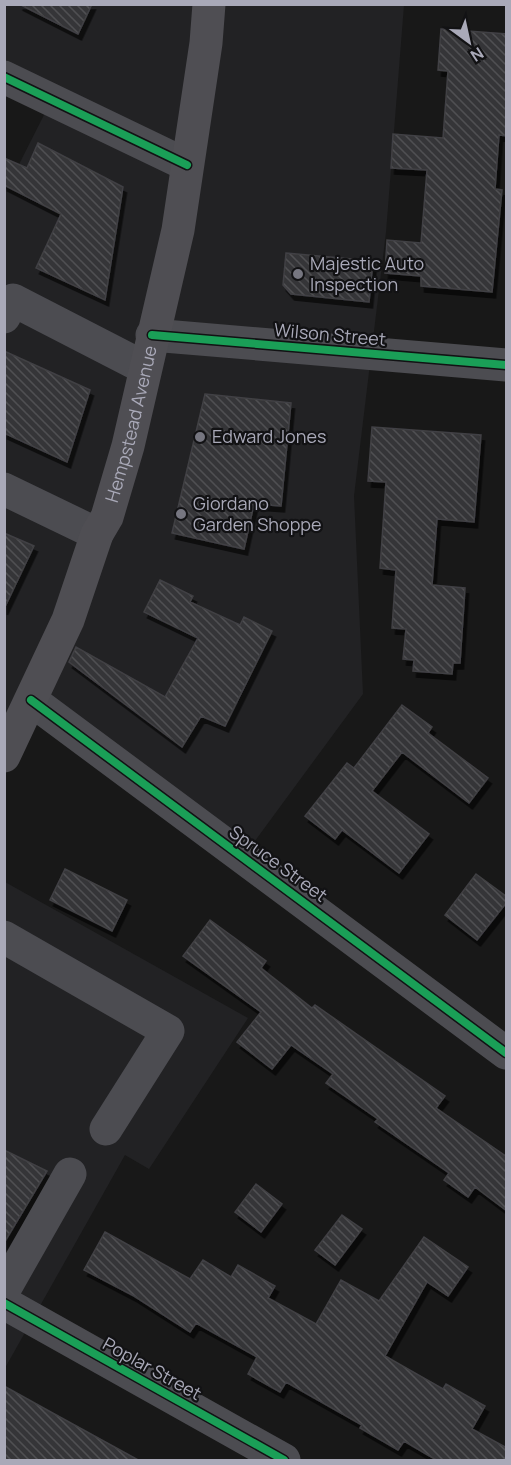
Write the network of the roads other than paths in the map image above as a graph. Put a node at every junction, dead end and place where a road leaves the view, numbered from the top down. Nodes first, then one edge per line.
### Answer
1 (209, 4) edge
2 (4, 77) edge
3 (187, 165) junction
4 (8, 308) edge
5 (152, 335) junction
6 (507, 365) edge
7 (145, 368) junction
8 (4, 489) edge
9 (97, 534) junction
10 (31, 700) junction
11 (4, 756) edge
12 (4, 937) edge
13 (507, 1053) edge
14 (106, 1129) dead end
15 (70, 1174) dead end
16 (4, 1290) edge
17 (4, 1303) edge
18 (284, 1461) edge

1 - 3 main road, Hempstead Avenue
2 - 3 street
3 - 5 main road, Hempstead Avenue
4 - 7 street
5 - 6 street, Wilson Street
5 - 7 main road, Hempstead Avenue
7 - 9 main road, Hempstead Avenue
8 - 9 street
9 - 10 main road, Hempstead Avenue
10 - 11 main road, Hempstead Avenue
10 - 13 street, Spruce Street
12 - 14 street
15 - 16 street
17 - 18 street, Poplar Street

